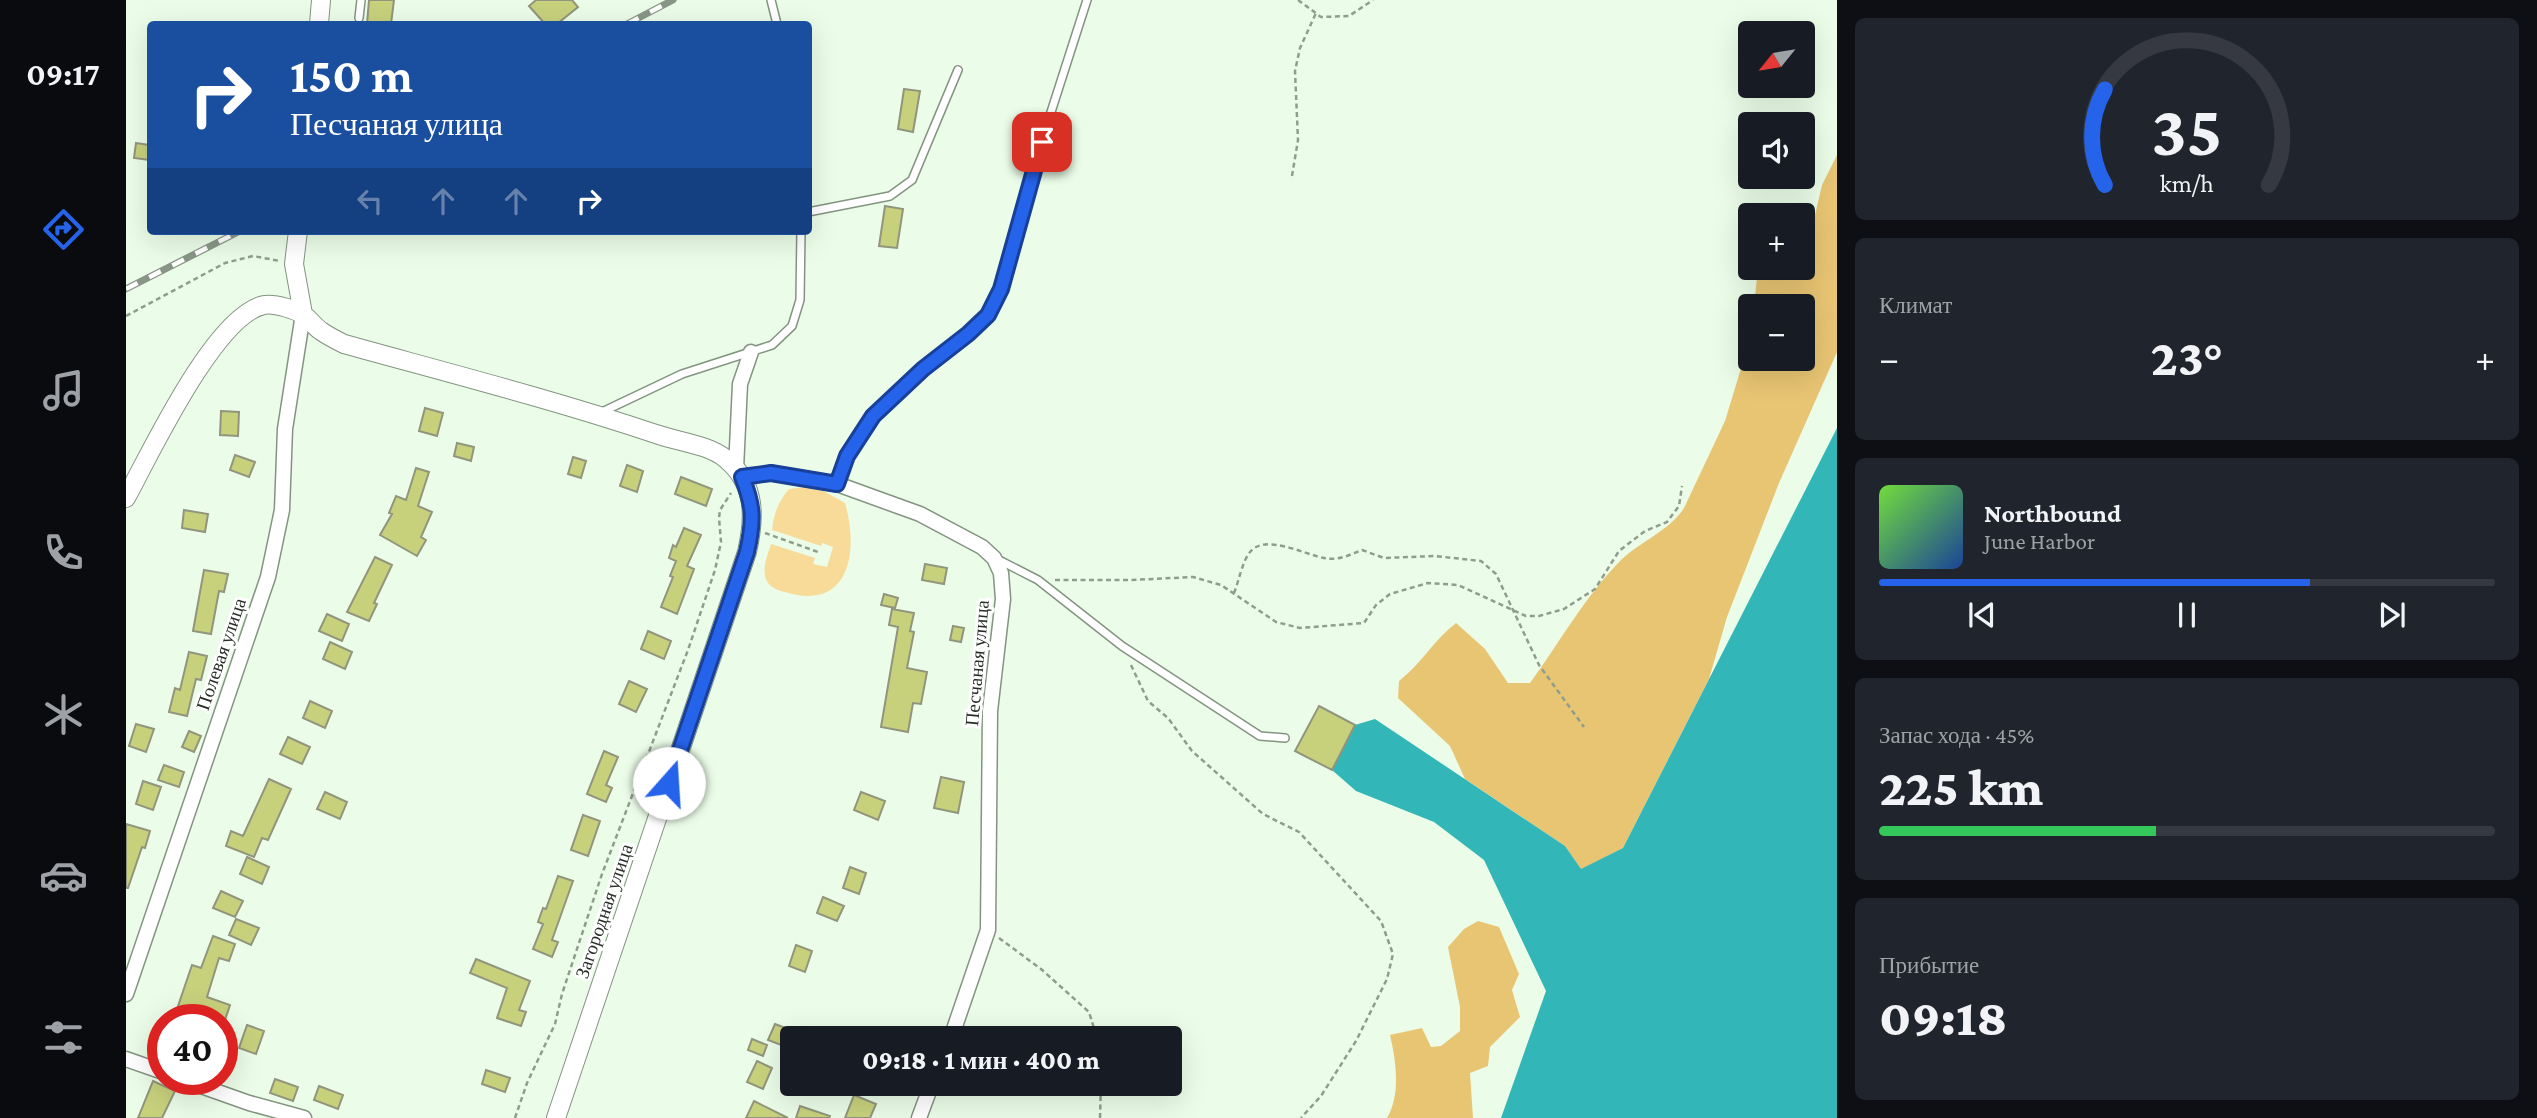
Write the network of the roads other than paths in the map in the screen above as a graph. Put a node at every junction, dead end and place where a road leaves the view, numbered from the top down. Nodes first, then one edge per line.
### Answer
1 (321, 0) edge
2 (361, 0) edge
3 (771, 0) edge
4 (1087, 0) edge
5 (359, 18) dead end
6 (319, 21) edge
7 (776, 21) edge
8 (958, 70) dead end
9 (812, 211) edge
10 (298, 235) edge
11 (801, 235) edge
12 (303, 314) junction
13 (751, 352) junction
14 (598, 414) junction
15 (739, 473) junction
16 (837, 484) junction
17 (126, 498) edge
18 (994, 558) junction
19 (1284, 738) dead end
20 (126, 994) edge
21 (955, 1026) edge
22 (126, 1059) edge
23 (147, 1066) edge
24 (226, 1095) edge
25 (927, 1096) edge
26 (304, 1118) edge
27 (556, 1118) edge
28 (919, 1118) edge

1 - 6 street
2 - 5 lane
3 - 7 lane
4 - 16 lane
8 - 9 lane
10 - 12 street
11 - 13 lane
12 - 14 street
12 - 17 street
12 - 20 street, Полевая улица
13 - 14 lane
13 - 15 street
14 - 15 street
15 - 16 street
15 - 27 street, Загородная улица
16 - 18 street
18 - 19 lane
18 - 21 street, Песчаная улица
22 - 23 street
24 - 26 street
25 - 28 street

